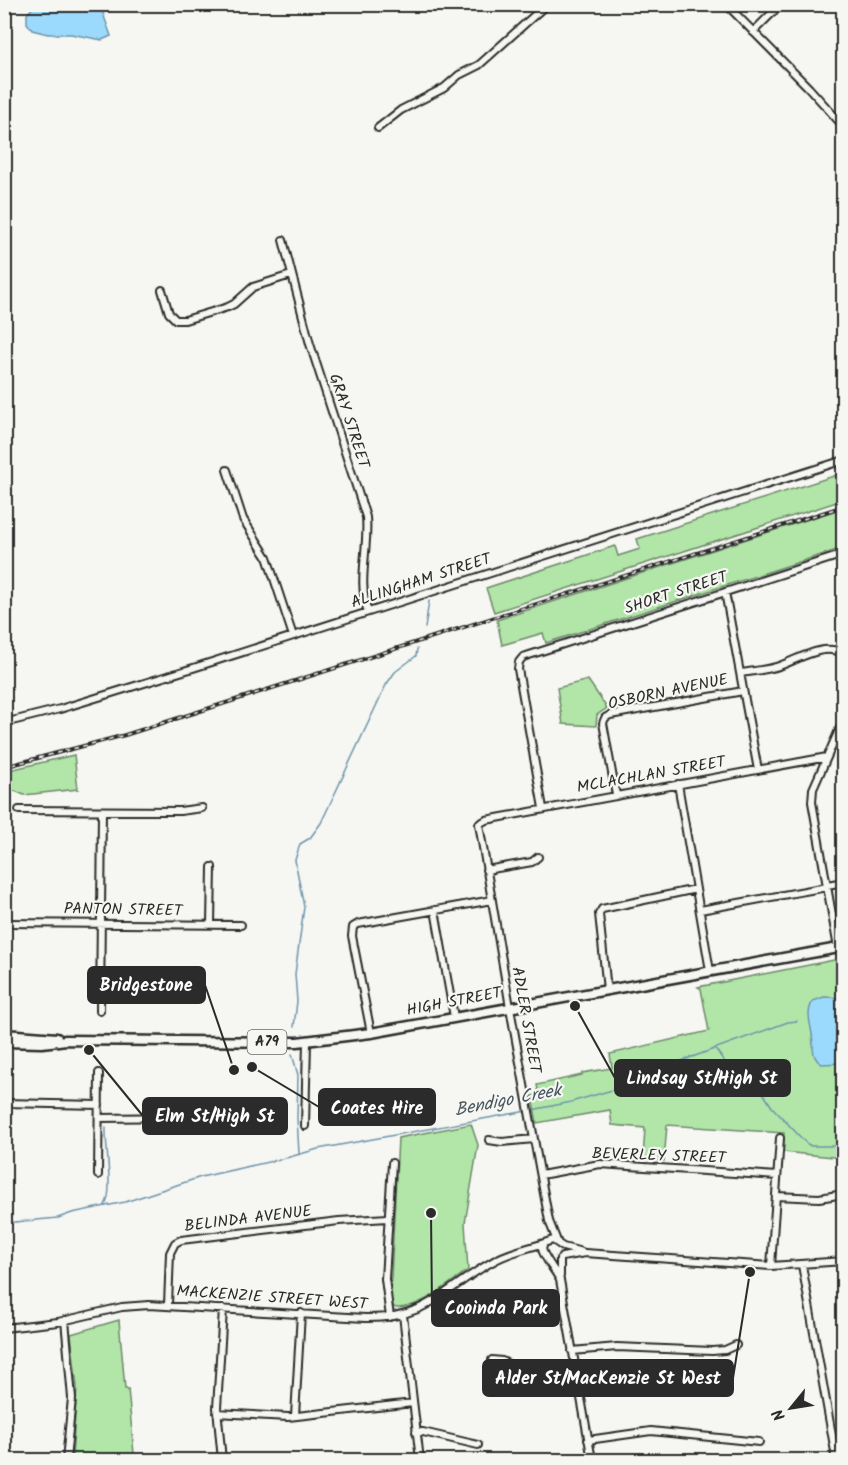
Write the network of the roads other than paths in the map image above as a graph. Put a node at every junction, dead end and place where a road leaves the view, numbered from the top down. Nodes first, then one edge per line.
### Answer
1 (547, 4) edge
2 (726, 4) edge
3 (781, 4) edge
4 (753, 32) junction
5 (843, 127) edge
6 (378, 128) dead end
7 (283, 240) dead end
8 (291, 275) junction
9 (162, 291) dead end
10 (843, 460) edge
11 (227, 470) dead end
12 (843, 554) edge
13 (725, 591) junction
14 (368, 612) junction
15 (293, 636) junction
16 (843, 652) edge
17 (741, 673) junction
18 (743, 690) junction
19 (843, 719) edge
20 (4, 723) edge
21 (827, 757) junction
22 (758, 770) junction
23 (678, 784) junction
24 (616, 795) junction
25 (202, 808) dead end
26 (543, 808) junction
27 (18, 810) dead end
28 (102, 811) junction
29 (480, 823) joint
30 (538, 857) dead end
31 (212, 867) dead end
32 (486, 870) junction
33 (843, 882) edge
34 (827, 886) junction
35 (696, 889) junction
36 (492, 900) junction
37 (435, 910) junction
38 (700, 910) junction
39 (4, 922) edge
40 (101, 923) junction
41 (211, 924) junction
42 (241, 925) dead end
43 (841, 948) edge
44 (710, 971) junction
45 (607, 990) junction
46 (510, 1007) junction
47 (100, 1011) dead end
48 (454, 1017) junction
49 (370, 1033) junction
50 (4, 1034) edge
51 (66, 1040) junction
52 (4, 1042) edge
53 (307, 1042) junction
54 (99, 1073) dead end
55 (4, 1104) edge
56 (99, 1104) junction
57 (99, 1118) junction
58 (193, 1119) dead end
59 (305, 1126) dead end
60 (780, 1138) dead end
61 (534, 1139) junction
62 (489, 1140) dead end
63 (392, 1163) dead end
64 (98, 1175) dead end
65 (540, 1175) junction
66 (777, 1176) junction
67 (843, 1194) edge
68 (776, 1196) junction
69 (388, 1218) junction
70 (549, 1221) junction
71 (557, 1241) junction
72 (545, 1243) junction
73 (563, 1247) junction
74 (522, 1250) junction
75 (585, 1253) junction
76 (561, 1258) junction
77 (547, 1259) junction
78 (843, 1261) edge
79 (802, 1265) junction
80 (771, 1266) junction
81 (560, 1280) junction
82 (168, 1305) junction
83 (223, 1309) junction
84 (302, 1313) junction
85 (403, 1315) junction
86 (390, 1317) junction
87 (64, 1320) junction
88 (4, 1328) edge
89 (736, 1345) dead end
90 (572, 1351) junction
91 (492, 1360) dead end
92 (575, 1367) junction
93 (413, 1403) junction
94 (217, 1413) junction
95 (295, 1416) junction
96 (416, 1432) junction
97 (588, 1440) junction
98 (759, 1442) dead end
99 (478, 1445) dead end
100 (66, 1461) edge
101 (222, 1461) edge
102 (420, 1461) edge
103 (592, 1461) edge
104 (834, 1461) edge

1 - 6 street
2 - 4 street
3 - 4 street
4 - 5 street
7 - 8 street, GRAY STREET
8 - 9 street
8 - 14 street, GRAY STREET
10 - 14 street, ALLINGHAM STREET
11 - 15 street
12 - 13 street, SHORT STREET
13 - 17 street
13 - 26 street, SHORT STREET
14 - 15 street, ALLINGHAM STREET
15 - 20 street, ALLINGHAM STREET
16 - 17 street, OSBORN AVENUE
17 - 18 street
18 - 22 street
18 - 24 street, OSBORN AVENUE
19 - 21 street
21 - 22 street, MCLACHLAN STREET
21 - 34 street
22 - 23 street, MCLACHLAN STREET
23 - 24 street, MCLACHLAN STREET
23 - 35 street
24 - 26 street, MCLACHLAN STREET
25 - 28 street
26 - 29 street, MCLACHLAN STREET
27 - 28 street
28 - 40 street
29 - 32 street, ADLER STREET
30 - 32 street
31 - 41 street
32 - 36 street, ADLER STREET
33 - 34 street
34 - 38 street
34 - 43 street
35 - 38 street
35 - 45 street
36 - 37 street
36 - 46 street, ADLER STREET
37 - 48 street
37 - 49 street
38 - 44 street
39 - 40 street, PANTON STREET
40 - 41 street, PANTON STREET
40 - 47 street
41 - 42 street, PANTON STREET
43 - 44 highway, HIGH STREET / A79
44 - 45 highway, HIGH STREET / A79
45 - 46 highway, HIGH STREET / A79
46 - 48 highway, HIGH STREET / A79
46 - 61 street, ADLER STREET
48 - 49 highway, HIGH STREET / A79
49 - 53 highway, HIGH STREET / A79
50 - 51 highway, HIGH STREET / A79
51 - 52 highway, HIGH STREET / A79
51 - 53 highway, HIGH STREET / A79
53 - 59 street
54 - 56 street
55 - 56 street
56 - 57 street
57 - 58 street
57 - 64 street
60 - 66 street
61 - 62 street
61 - 65 street, ADLER STREET
63 - 69 street
65 - 66 street, BEVERLEY STREET
65 - 70 street, ADLER STREET
66 - 68 street
67 - 68 street
68 - 80 street
69 - 82 street, BELINDA AVENUE
69 - 86 street
70 - 71 street, ADLER STREET
70 - 72 street, ADLER STREET
71 - 72 street
71 - 73 street
72 - 74 street, MACKENZIE STREET WEST
72 - 77 street
73 - 75 street
73 - 76 street
74 - 77 street
74 - 85 street, MACKENZIE STREET WEST
75 - 76 street
75 - 80 street
76 - 77 street
76 - 81 street
77 - 81 street
78 - 79 street
79 - 80 street
79 - 104 street
81 - 90 street
82 - 83 street, MACKENZIE STREET WEST
82 - 87 street, MACKENZIE STREET WEST
83 - 84 street, MACKENZIE STREET WEST
83 - 94 street
84 - 86 street, MACKENZIE STREET WEST
84 - 95 street
85 - 86 street, MACKENZIE STREET WEST
85 - 93 street
87 - 88 street, MACKENZIE STREET WEST
87 - 100 street
89 - 90 street
90 - 92 street
91 - 92 street
92 - 97 street
93 - 95 street
93 - 96 street
94 - 95 street
94 - 101 street
96 - 99 street
96 - 102 street
97 - 98 street
97 - 103 street

